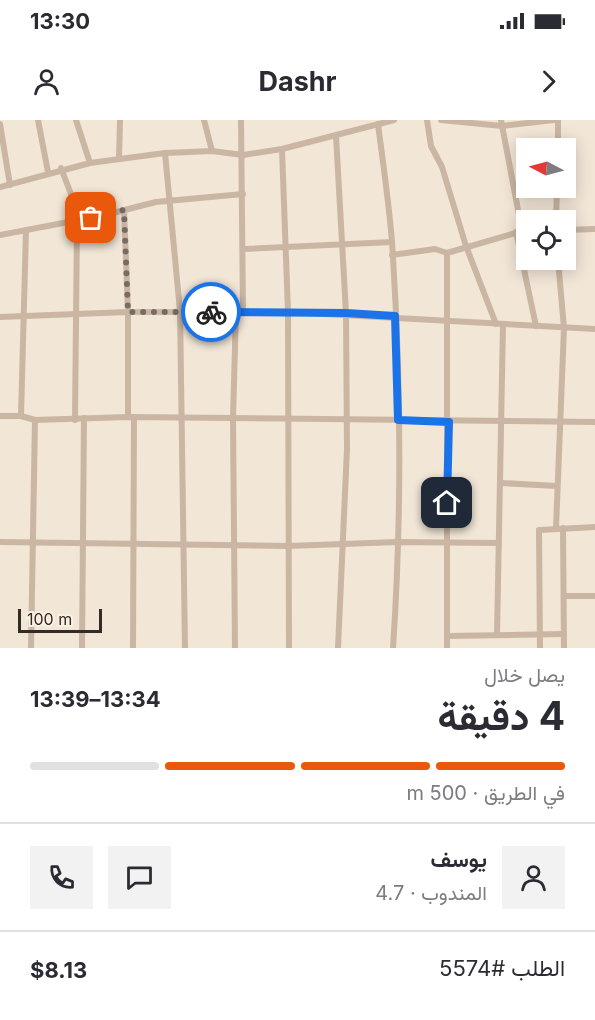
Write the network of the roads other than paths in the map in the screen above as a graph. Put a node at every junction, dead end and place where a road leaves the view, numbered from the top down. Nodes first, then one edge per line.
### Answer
1 (38, 120) edge
2 (76, 120) edge
3 (120, 120) edge
4 (204, 120) edge
5 (241, 120) edge
6 (390, 120) edge
7 (427, 120) edge
8 (441, 120) edge
9 (556, 120) edge
10 (541, 121) edge
11 (501, 123) edge
12 (0, 124) edge
13 (378, 124) junction
14 (336, 136) junction
15 (557, 138) edge
16 (282, 149) junction
17 (212, 151) junction
18 (165, 153) junction
19 (243, 155) junction
20 (119, 159) junction
21 (90, 163) junction
22 (61, 168) junction
23 (48, 172) junction
24 (10, 185) junction
25 (0, 187) edge
26 (243, 194) junction
27 (168, 202) junction
28 (124, 210) junction
29 (517, 210) edge
30 (77, 221) junction
31 (595, 229) edge
32 (26, 230) junction
33 (576, 230) edge
34 (516, 232) edge
35 (0, 235) edge
36 (392, 242) junction
37 (342, 245) junction
38 (466, 246) junction
39 (286, 247) junction
40 (244, 249) junction
41 (447, 253) junction
42 (392, 255) junction
43 (527, 270) edge
44 (559, 270) edge
45 (180, 311) junction
46 (128, 312) junction
47 (239, 312) junction
48 (288, 312) junction
49 (346, 313) junction
50 (75, 314) junction
51 (395, 316) junction
52 (0, 317) edge
53 (22, 317) junction
54 (447, 320) junction
55 (499, 324) junction
56 (536, 326) junction
57 (564, 328) junction
58 (595, 329) edge
59 (0, 416) edge
60 (21, 416) junction
61 (131, 417) junction
62 (84, 418) junction
63 (182, 418) junction
64 (233, 418) junction
65 (35, 420) junction
66 (75, 420) junction
67 (288, 420) junction
68 (345, 420) junction
69 (398, 420) junction
70 (449, 422) junction
71 (595, 422) edge
72 (502, 423) junction
73 (560, 423) junction
74 (501, 483) junction
75 (556, 486) junction
76 (595, 527) edge
77 (559, 528) junction
78 (0, 542) edge
79 (397, 542) junction
80 (33, 543) junction
81 (81, 543) junction
82 (136, 543) junction
83 (500, 543) junction
84 (184, 544) junction
85 (341, 544) junction
86 (446, 544) junction
87 (235, 545) junction
88 (288, 546) junction
89 (564, 596) junction
90 (595, 596) edge
91 (564, 634) junction
92 (497, 635) junction
93 (540, 635) junction
94 (447, 636) junction
95 (32, 648) edge
96 (82, 648) edge
97 (133, 648) edge
98 (185, 648) edge
99 (235, 648) edge
100 (289, 648) edge
101 (338, 648) edge
102 (393, 648) edge
103 (447, 648) edge
104 (540, 648) edge
105 (564, 648) edge

1 - 23 street
2 - 21 street
3 - 20 street
4 - 17 street
5 - 19 street
6 - 13 street
7 - 38 street
8 - 11 street
9 - 10 street
9 - 15 street
10 - 11 street
11 - 29 street
12 - 24 street
13 - 14 street
13 - 36 street
14 - 16 street
14 - 37 street
16 - 19 street
16 - 39 street
17 - 18 street
17 - 19 street
18 - 20 street
18 - 27 street
19 - 26 street
20 - 21 street
21 - 22 street
22 - 23 street
22 - 30 street
23 - 24 street
24 - 25 street
26 - 27 street
26 - 40 street
27 - 28 street
27 - 45 street
28 - 30 street
28 - 46 street
30 - 32 street
30 - 50 street
31 - 33 street
32 - 35 street
32 - 53 street
34 - 38 street
36 - 37 street
36 - 42 street
37 - 39 street
37 - 49 street
38 - 41 street
38 - 55 street
39 - 40 street
39 - 48 street
40 - 47 street
41 - 42 street
41 - 54 street
42 - 51 street
43 - 56 street
44 - 57 street
45 - 46 street
45 - 47 street
45 - 63 street
46 - 50 street
46 - 61 street
47 - 48 street
47 - 64 street
48 - 49 street
48 - 67 street
49 - 51 street
49 - 68 street
50 - 53 street
50 - 66 street
51 - 54 street
51 - 69 street
52 - 53 street
53 - 60 street
54 - 55 street
54 - 70 street
55 - 56 street
55 - 72 street
56 - 57 street
57 - 58 street
57 - 73 street
59 - 60 street
60 - 65 street
61 - 62 street
61 - 63 street
61 - 82 street
62 - 66 street
62 - 81 street
63 - 64 street
63 - 84 street
64 - 67 street
64 - 87 street
65 - 66 street
65 - 80 street
67 - 68 street
67 - 88 street
68 - 69 street
68 - 85 street
69 - 70 street
69 - 79 street
70 - 72 street
70 - 86 street
71 - 73 street
72 - 73 street
72 - 74 street
73 - 75 street
74 - 75 street
74 - 83 street
75 - 77 street
76 - 77 street
77 - 89 street
77 - 93 street
78 - 80 street
79 - 85 street
79 - 86 street
79 - 102 street
80 - 81 street
80 - 95 street
81 - 82 street
81 - 96 street
82 - 84 street
82 - 97 street
83 - 86 street
83 - 92 street
84 - 87 street
84 - 98 street
85 - 88 street
85 - 101 street
86 - 94 street
87 - 88 street
87 - 99 street
88 - 100 street
89 - 90 street
89 - 91 street
91 - 93 street
91 - 105 street
92 - 93 street
92 - 94 street
93 - 104 street
94 - 103 street

